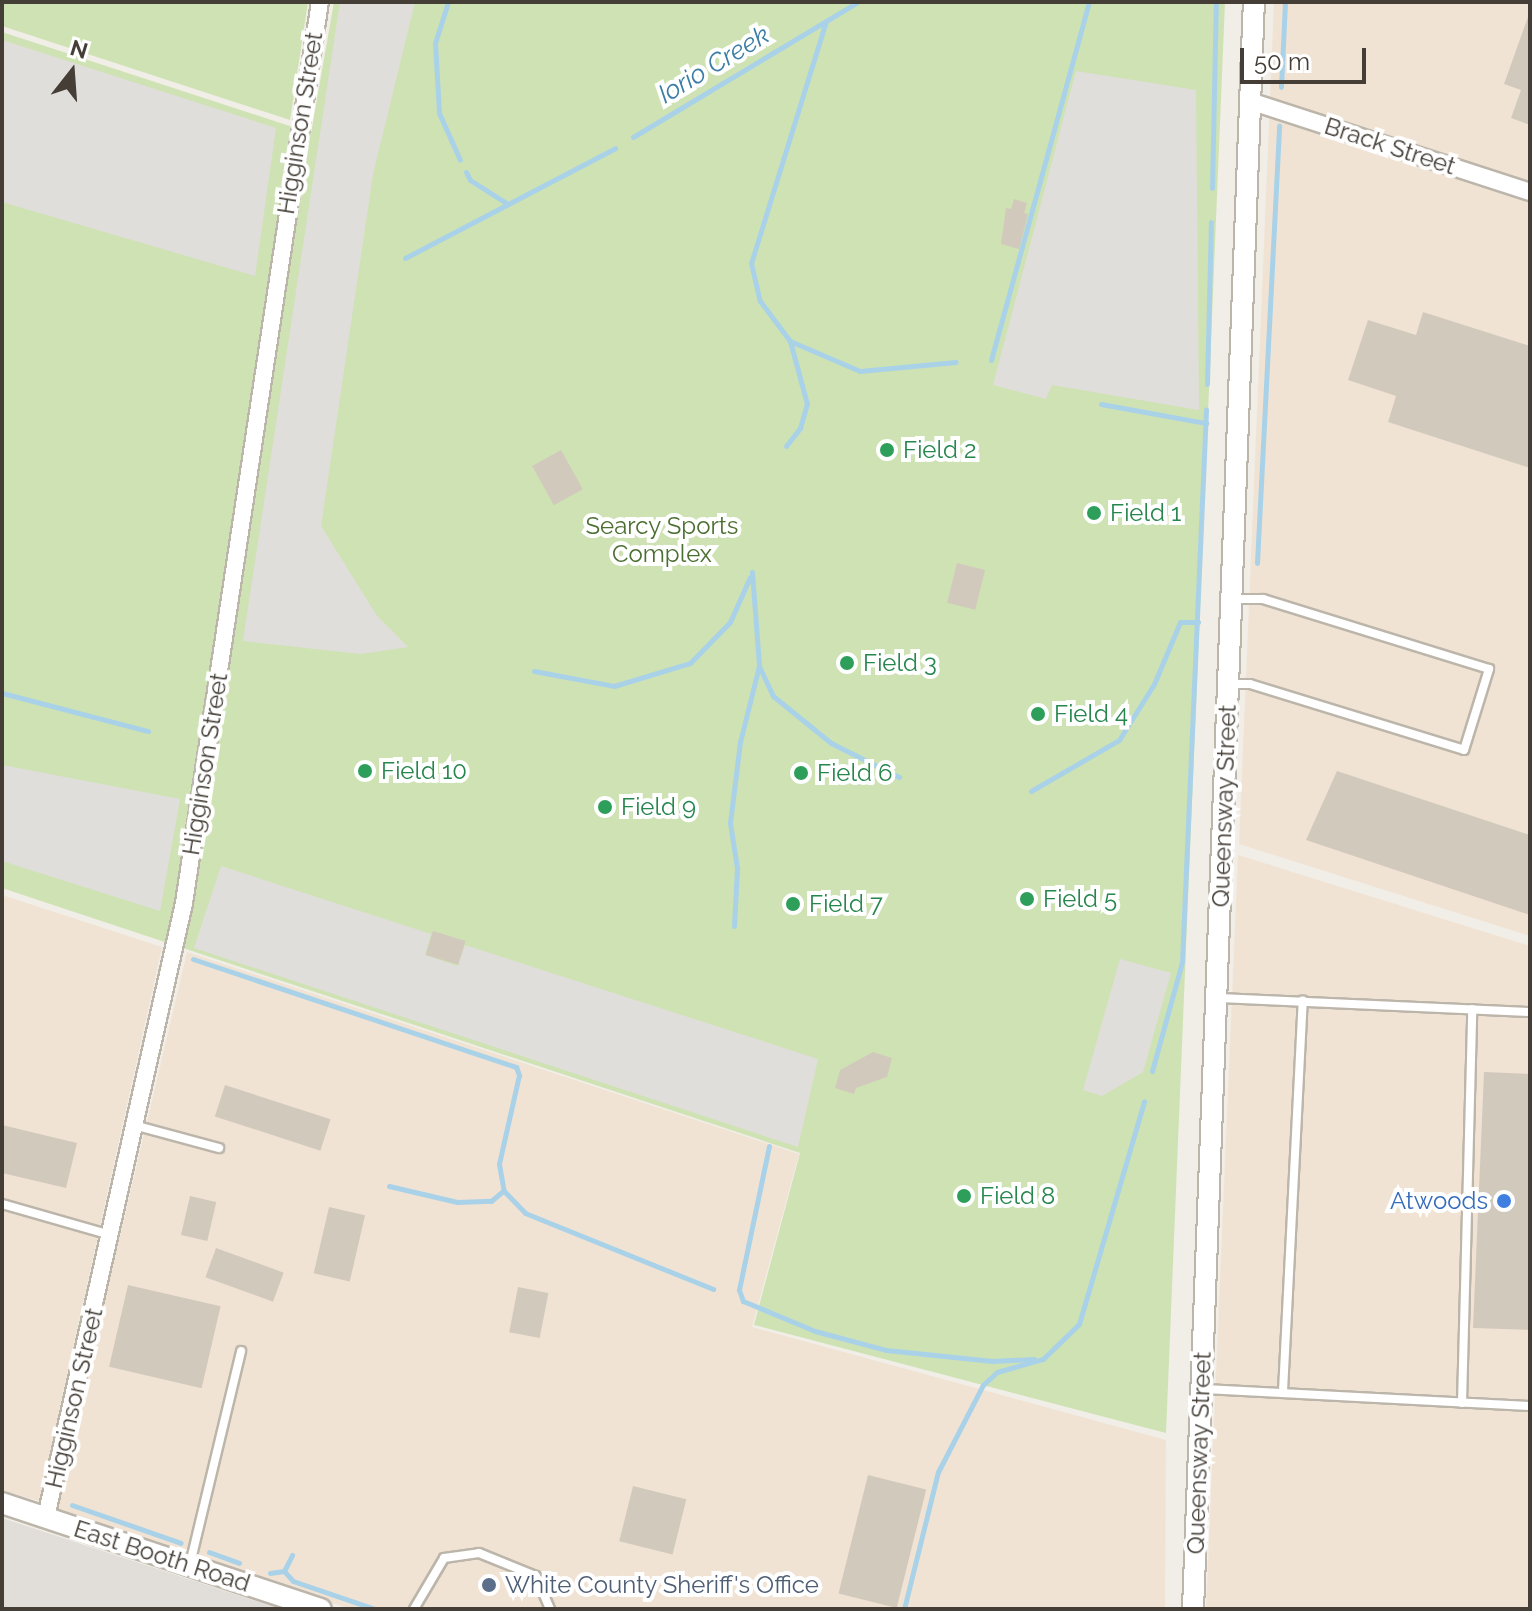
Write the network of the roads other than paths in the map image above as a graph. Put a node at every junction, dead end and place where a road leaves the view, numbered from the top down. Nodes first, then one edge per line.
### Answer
1 (320, 2) edge
2 (1254, 2) edge
3 (1250, 101) junction
4 (1530, 192) edge
5 (1232, 599) junction
6 (1229, 684) junction
7 (1217, 998) junction
8 (1303, 1001) junction
9 (1472, 1009) junction
10 (1530, 1012) edge
11 (137, 1126) junction
12 (219, 1148) dead end
13 (2, 1204) edge
14 (112, 1235) junction
15 (241, 1351) dead end
16 (1202, 1389) junction
17 (1283, 1391) junction
18 (1462, 1403) junction
19 (1530, 1406) edge
20 (2, 1503) edge
21 (46, 1517) junction
22 (190, 1565) junction
23 (321, 1609) edge
24 (414, 1609) edge
25 (550, 1609) edge
26 (1193, 1609) edge

1 - 11 street, Higginson Street
2 - 3 street, Queensway Street
3 - 4 street, Brack Street
3 - 5 street, Queensway Street
5 - 6 street, Queensway Street
5 - 6 lane
6 - 7 street, Queensway Street
7 - 8 lane
7 - 16 street, Queensway Street
8 - 9 lane
8 - 17 lane
9 - 10 lane
9 - 18 lane
11 - 12 lane
11 - 14 street, Higginson Street
13 - 14 lane
14 - 21 street, Higginson Street
15 - 22 lane
16 - 17 lane
16 - 26 street, Queensway Street
17 - 18 lane
18 - 19 lane
20 - 21 street, East Booth Road
21 - 22 street, East Booth Road
22 - 23 street, East Booth Road
24 - 25 lane

